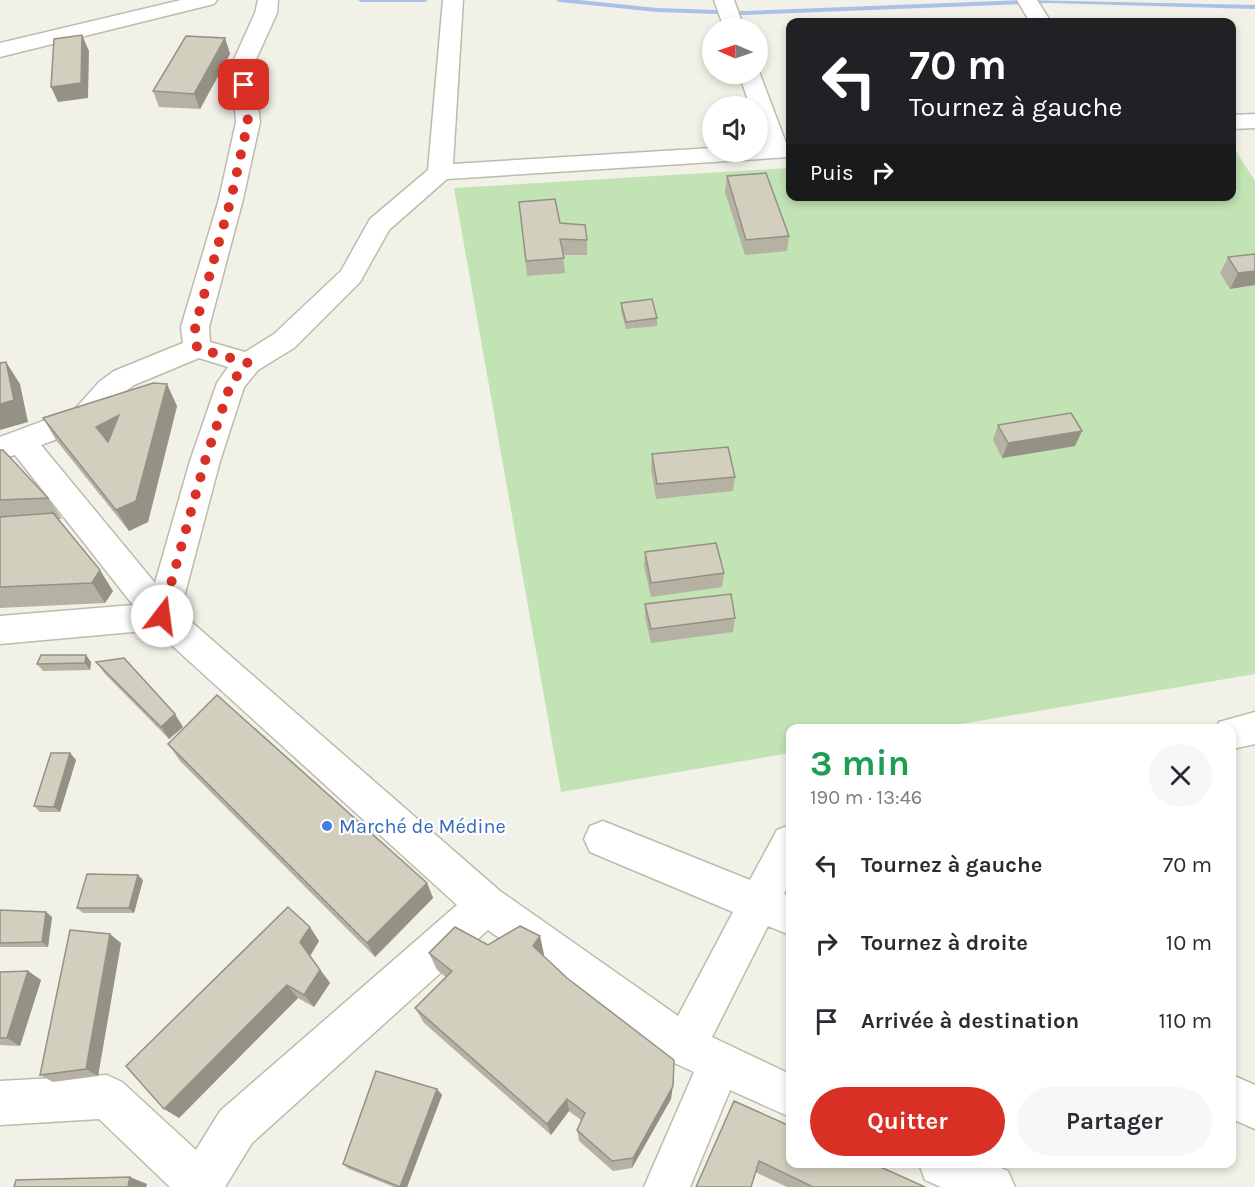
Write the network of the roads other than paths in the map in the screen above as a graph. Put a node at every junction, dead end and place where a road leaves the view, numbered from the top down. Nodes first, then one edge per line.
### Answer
1 (207, 0) edge
2 (268, 0) edge
3 (453, 0) edge
4 (0, 50) edge
5 (754, 84) edge
6 (1255, 121) edge
7 (1236, 123) edge
8 (784, 150) edge
9 (440, 171) junction
10 (197, 348) junction
11 (248, 363) junction
12 (11, 445) edge
13 (162, 616) junction
14 (0, 630) edge
15 (1255, 728) edge
16 (1236, 732) edge
17 (603, 839) dead end
18 (786, 861) edge
19 (486, 905) junction
20 (775, 910) edge
21 (702, 1055) junction
22 (786, 1094) edge
23 (1236, 1099) edge
24 (0, 1103) edge
25 (1255, 1107) edge
26 (950, 1168) edge
27 (199, 1185) edge
28 (667, 1187) edge
29 (992, 1187) edge

1 - 4 street
2 - 10 street
3 - 9 street
5 - 8 street
6 - 7 street
8 - 9 street
9 - 11 street
10 - 11 street
10 - 12 street
11 - 13 street
12 - 13 street
13 - 14 street
13 - 19 street
15 - 16 street
17 - 20 street
18 - 20 street
19 - 21 street
19 - 27 street
20 - 21 street
21 - 22 street
21 - 28 street
23 - 25 street
24 - 27 street
26 - 29 street

